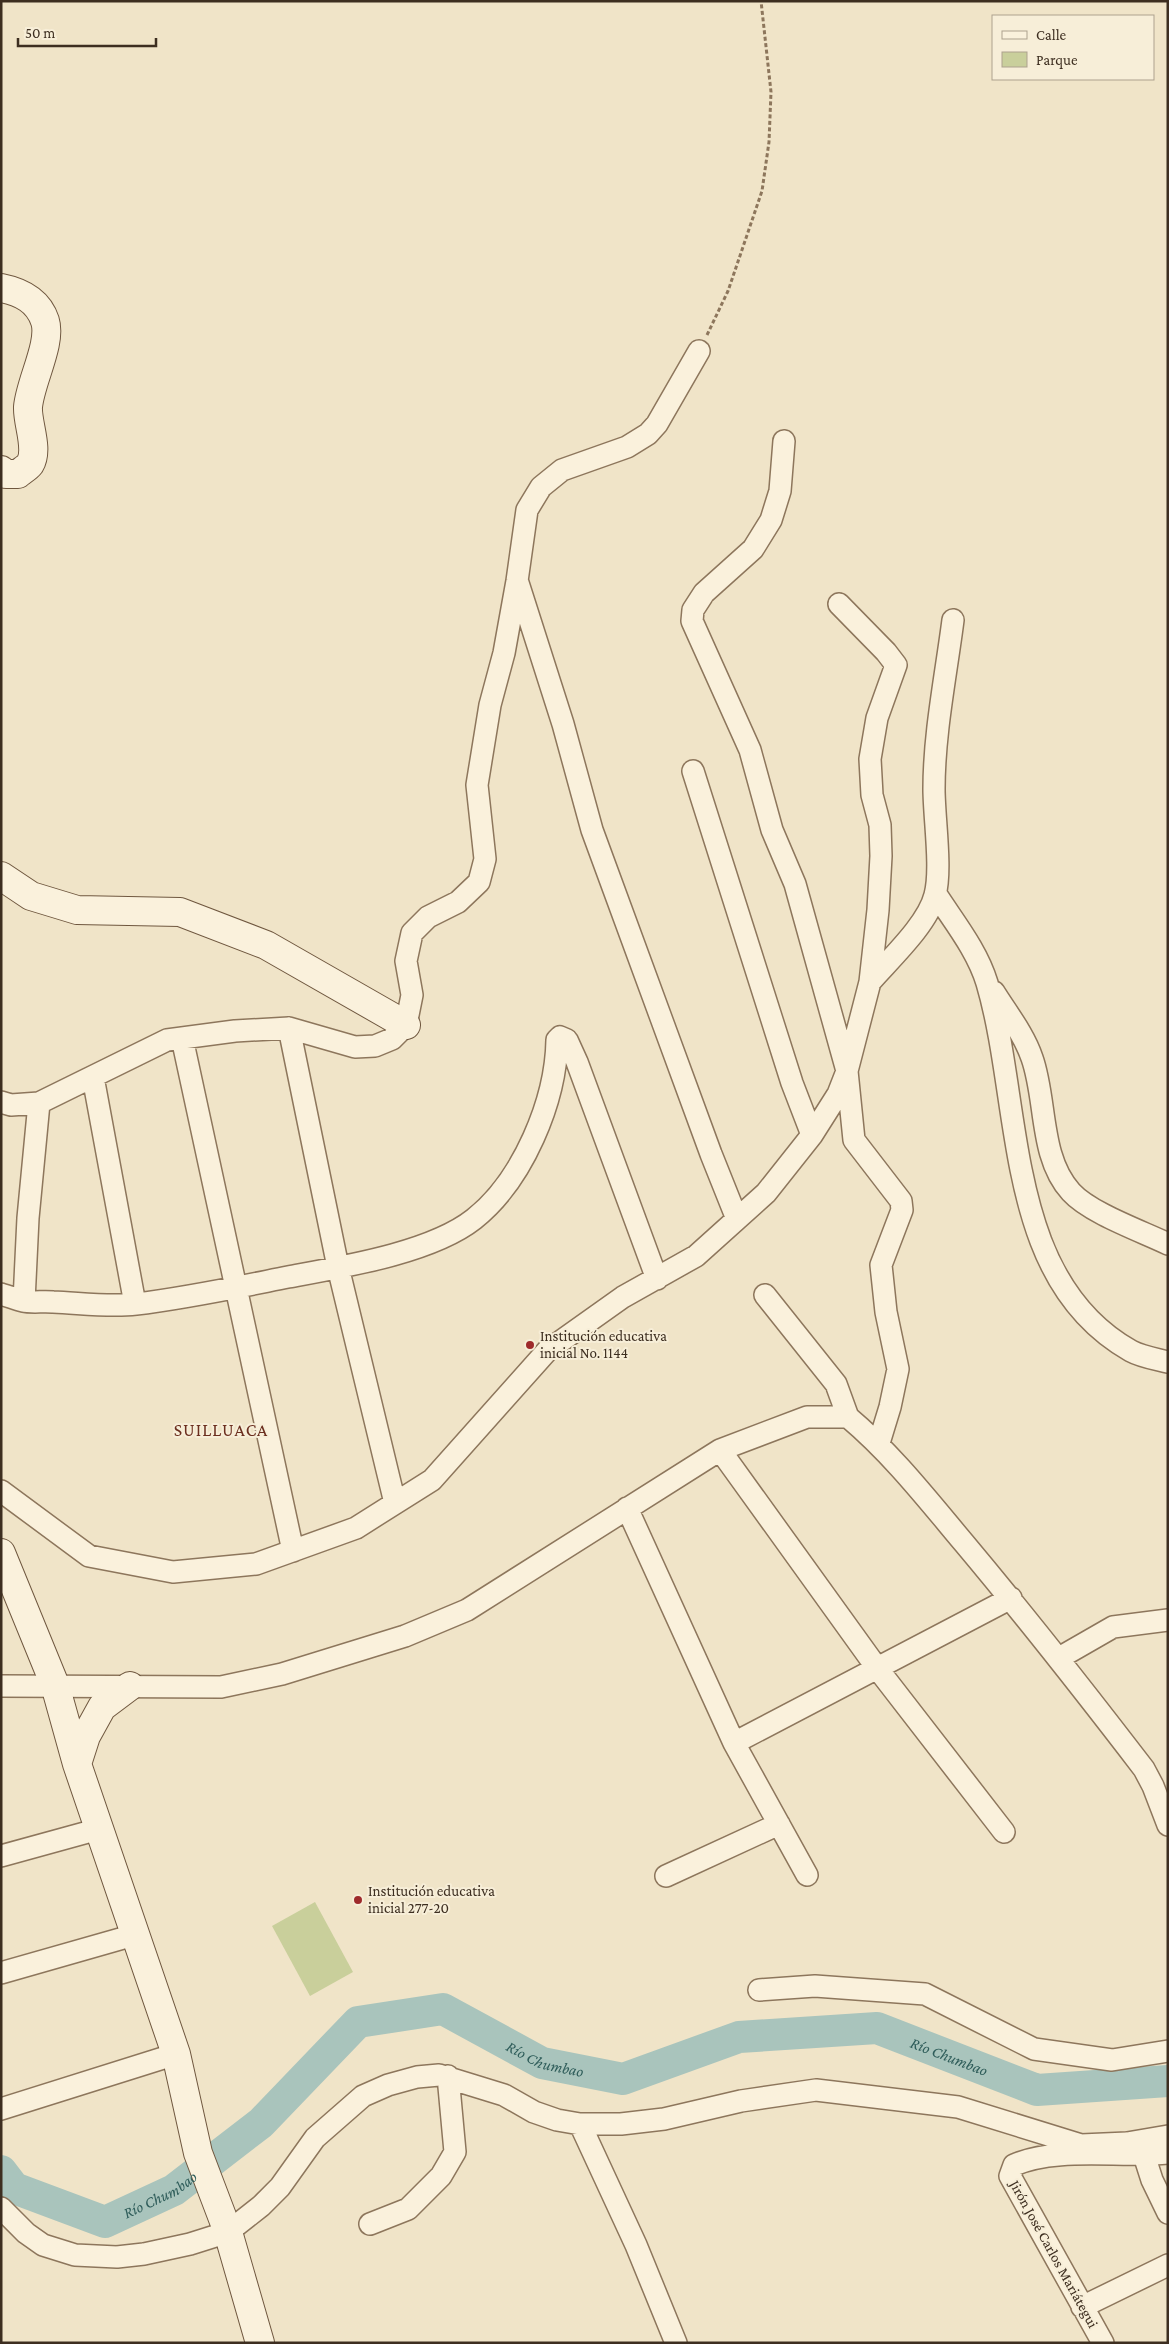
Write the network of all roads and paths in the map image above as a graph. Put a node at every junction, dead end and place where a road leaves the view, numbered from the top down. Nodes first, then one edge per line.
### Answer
1 (761, 1) edge
2 (1, 288) edge
3 (699, 351) joint
4 (784, 441) dead end
5 (1, 470) edge
6 (518, 581) junction
7 (839, 604) dead end
8 (953, 620) dead end
9 (693, 771) dead end
10 (1, 876) edge
11 (936, 894) junction
12 (870, 982) junction
13 (986, 982) junction
14 (406, 1025) junction
15 (289, 1028) junction
16 (182, 1038) junction
17 (846, 1071) junction
18 (93, 1077) junction
19 (1, 1102) edge
20 (39, 1103) junction
21 (812, 1135) junction
22 (737, 1218) junction
23 (1168, 1244) edge
24 (338, 1268) junction
25 (657, 1279) junction
26 (237, 1288) junction
27 (1, 1294) edge
28 (765, 1295) dead end
29 (24, 1301) junction
30 (135, 1304) junction
31 (1168, 1362) edge
32 (848, 1417) junction
33 (879, 1443) junction
34 (720, 1450) junction
35 (1, 1490) edge
36 (395, 1503) junction
37 (627, 1508) junction
38 (293, 1551) junction
39 (1, 1553) edge
40 (1011, 1598) junction
41 (1168, 1620) edge
42 (1059, 1658) junction
43 (877, 1668) junction
44 (55, 1685) junction
45 (1, 1686) edge
46 (130, 1686) junction
47 (734, 1743) junction
48 (77, 1764) junction
49 (779, 1824) junction
50 (1168, 1825) edge
51 (99, 1829) junction
52 (1004, 1832) dead end
53 (1, 1856) edge
54 (666, 1876) dead end
55 (807, 1876) dead end
56 (134, 1935) junction
57 (1, 1973) edge
58 (759, 1990) dead end
59 (1168, 2051) edge
60 (176, 2054) junction
61 (448, 2076) junction
62 (1, 2109) edge
63 (580, 2124) junction
64 (1168, 2136) edge
65 (1168, 2153) edge
66 (1144, 2155) junction
67 (1, 2208) edge
68 (1168, 2213) edge
69 (370, 2224) dead end
70 (226, 2226) junction
71 (1168, 2265) edge
72 (1082, 2307) junction
73 (260, 2343) edge
74 (676, 2343) edge
75 (1103, 2343) edge

1 - 3 path
2 - 5 street
3 - 6 street
4 - 17 street
6 - 14 street
6 - 22 street
7 - 12 street
8 - 11 street
9 - 21 street
10 - 14 street
11 - 12 street
11 - 13 street
12 - 17 street
13 - 23 street
13 - 31 street
14 - 15 street
15 - 16 street
15 - 24 street
16 - 18 street
16 - 26 street
17 - 21 street
17 - 33 street
18 - 20 street
18 - 30 street
19 - 20 street
20 - 29 street
21 - 22 street
22 - 25 street
24 - 25 street
24 - 26 street
24 - 36 street
25 - 36 street
26 - 30 street
26 - 38 street
27 - 29 street
28 - 32 street
29 - 30 street
32 - 33 street
32 - 34 street
33 - 40 street
34 - 37 street
34 - 43 street
35 - 38 street
36 - 38 street
37 - 46 street
37 - 47 street
39 - 44 street
40 - 42 street
40 - 43 street
41 - 42 street
42 - 50 street
43 - 47 street
43 - 52 street
44 - 45 street
44 - 46 street
44 - 48 street
46 - 48 street
47 - 49 street
48 - 51 street
49 - 54 street
49 - 55 street
51 - 53 street
51 - 56 street
56 - 57 street
56 - 60 street
58 - 59 street
60 - 62 street
60 - 70 street
61 - 63 street
61 - 69 street
61 - 70 street
63 - 64 street
63 - 74 street
65 - 66 street
66 - 68 street
66 - 72 street, Jirón José Carlos Mariátegui
67 - 70 street
70 - 73 street
71 - 72 street
72 - 75 street, Jirón José Carlos Mariátegui

